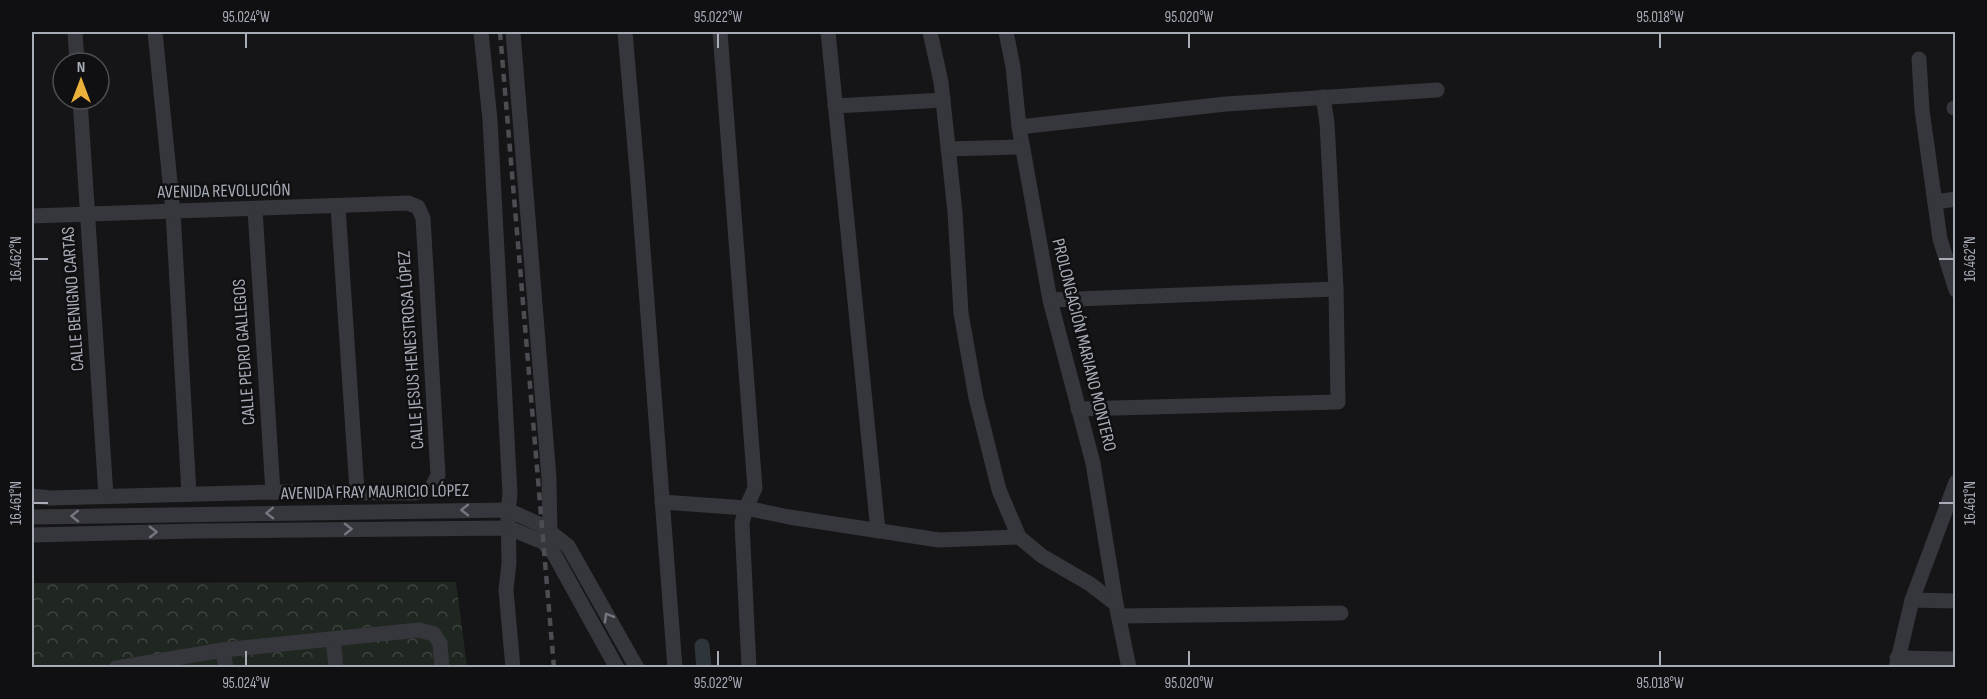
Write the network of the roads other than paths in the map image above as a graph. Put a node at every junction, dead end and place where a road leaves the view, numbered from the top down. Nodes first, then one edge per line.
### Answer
1 (75, 32) edge
2 (155, 32) edge
3 (482, 32) edge
4 (513, 32) edge
5 (625, 32) edge
6 (720, 32) edge
7 (828, 32) edge
8 (930, 32) edge
9 (1006, 32) edge
10 (76, 51) edge
11 (1919, 59) dead end
12 (1437, 90) dead end
13 (1323, 97) junction
14 (943, 100) junction
15 (835, 106) junction
16 (81, 111) edge
17 (1019, 127) junction
18 (1022, 147) junction
19 (948, 149) junction
20 (1956, 199) edge
21 (1935, 202) junction
22 (338, 207) junction
23 (418, 207) joint
24 (255, 210) junction
25 (173, 212) junction
26 (87, 214) junction
27 (32, 216) edge
28 (1336, 289) junction
29 (1956, 290) edge
30 (1050, 300) junction
31 (1078, 409) junction
32 (1956, 482) edge
33 (357, 491) junction
34 (273, 492) junction
35 (189, 494) junction
36 (32, 496) edge
37 (106, 496) junction
38 (662, 502) junction
39 (746, 508) junction
40 (508, 510) junction
41 (32, 516) edge
42 (1949, 522) edge
43 (509, 528) junction
44 (879, 531) junction
45 (551, 532) junction
46 (32, 535) edge
47 (1019, 537) junction
48 (550, 549) junction
49 (1912, 600) junction
50 (1956, 601) edge
51 (1118, 610) junction
52 (1341, 613) dead end
53 (333, 639) junction
54 (223, 650) junction
55 (1956, 659) edge
56 (1896, 663) edge
57 (116, 668) edge
58 (226, 668) edge
59 (336, 668) edge
60 (442, 668) edge
61 (513, 668) edge
62 (617, 668) edge
63 (637, 668) edge
64 (675, 668) edge
65 (749, 668) edge
66 (1129, 668) edge

1 - 10 street
2 - 25 street
3 - 40 street
4 - 45 street
5 - 38 street
6 - 39 street
7 - 15 street
8 - 14 street
9 - 17 street, PROLONGACIÓN MARIANO MONTERO
11 - 21 street
12 - 13 street
13 - 17 street
13 - 28 street
14 - 15 street
14 - 19 street
15 - 44 street
16 - 26 street, CALLE BENIGNO CARTAS
17 - 18 street, PROLONGACIÓN MARIANO MONTERO
18 - 19 street
18 - 30 street, PROLONGACIÓN MARIANO MONTERO
19 - 47 street
20 - 21 street
21 - 29 street
22 - 23 street, AVENIDA REVOLUCIÓN
22 - 24 street, AVENIDA REVOLUCIÓN
22 - 33 street
23 - 33 street, CALLE JESUS HENESTROSA LÓPEZ
24 - 25 street, AVENIDA REVOLUCIÓN
24 - 34 street, CALLE PEDRO GALLEGOS
25 - 26 street, AVENIDA REVOLUCIÓN
25 - 35 street
26 - 27 street, AVENIDA REVOLUCIÓN
26 - 37 street, CALLE BENIGNO CARTAS
28 - 30 street
28 - 31 street
30 - 31 street, PROLONGACIÓN MARIANO MONTERO
31 - 51 street, PROLONGACIÓN MARIANO MONTERO
32 - 42 street
33 - 34 street
34 - 35 street
35 - 37 street
36 - 37 street
38 - 39 street
38 - 64 street
39 - 44 street
39 - 65 street
40 -> 41 street, AVENIDA FRAY MAURICIO LÓPEZ
40 - 43 street
40 - 45 street, AVENIDA FRAY MAURICIO LÓPEZ
42 - 49 street
46 -> 43 street, AVENIDA FRAY MAURICIO LÓPEZ
43 - 48 street, AVENIDA FRAY MAURICIO LÓPEZ
43 - 61 street
44 - 47 street
45 - 48 street
63 -> 45 street, AVENIDA FRAY MAURICIO LÓPEZ
47 - 51 street
48 - 62 street, AVENIDA FRAY MAURICIO LÓPEZ
49 - 50 street
49 - 56 street
51 - 52 street
51 - 66 street, PROLONGACIÓN MARIANO MONTERO
53 - 54 street
53 - 59 street
53 - 60 street
54 - 57 street
54 - 58 street
55 - 56 street

